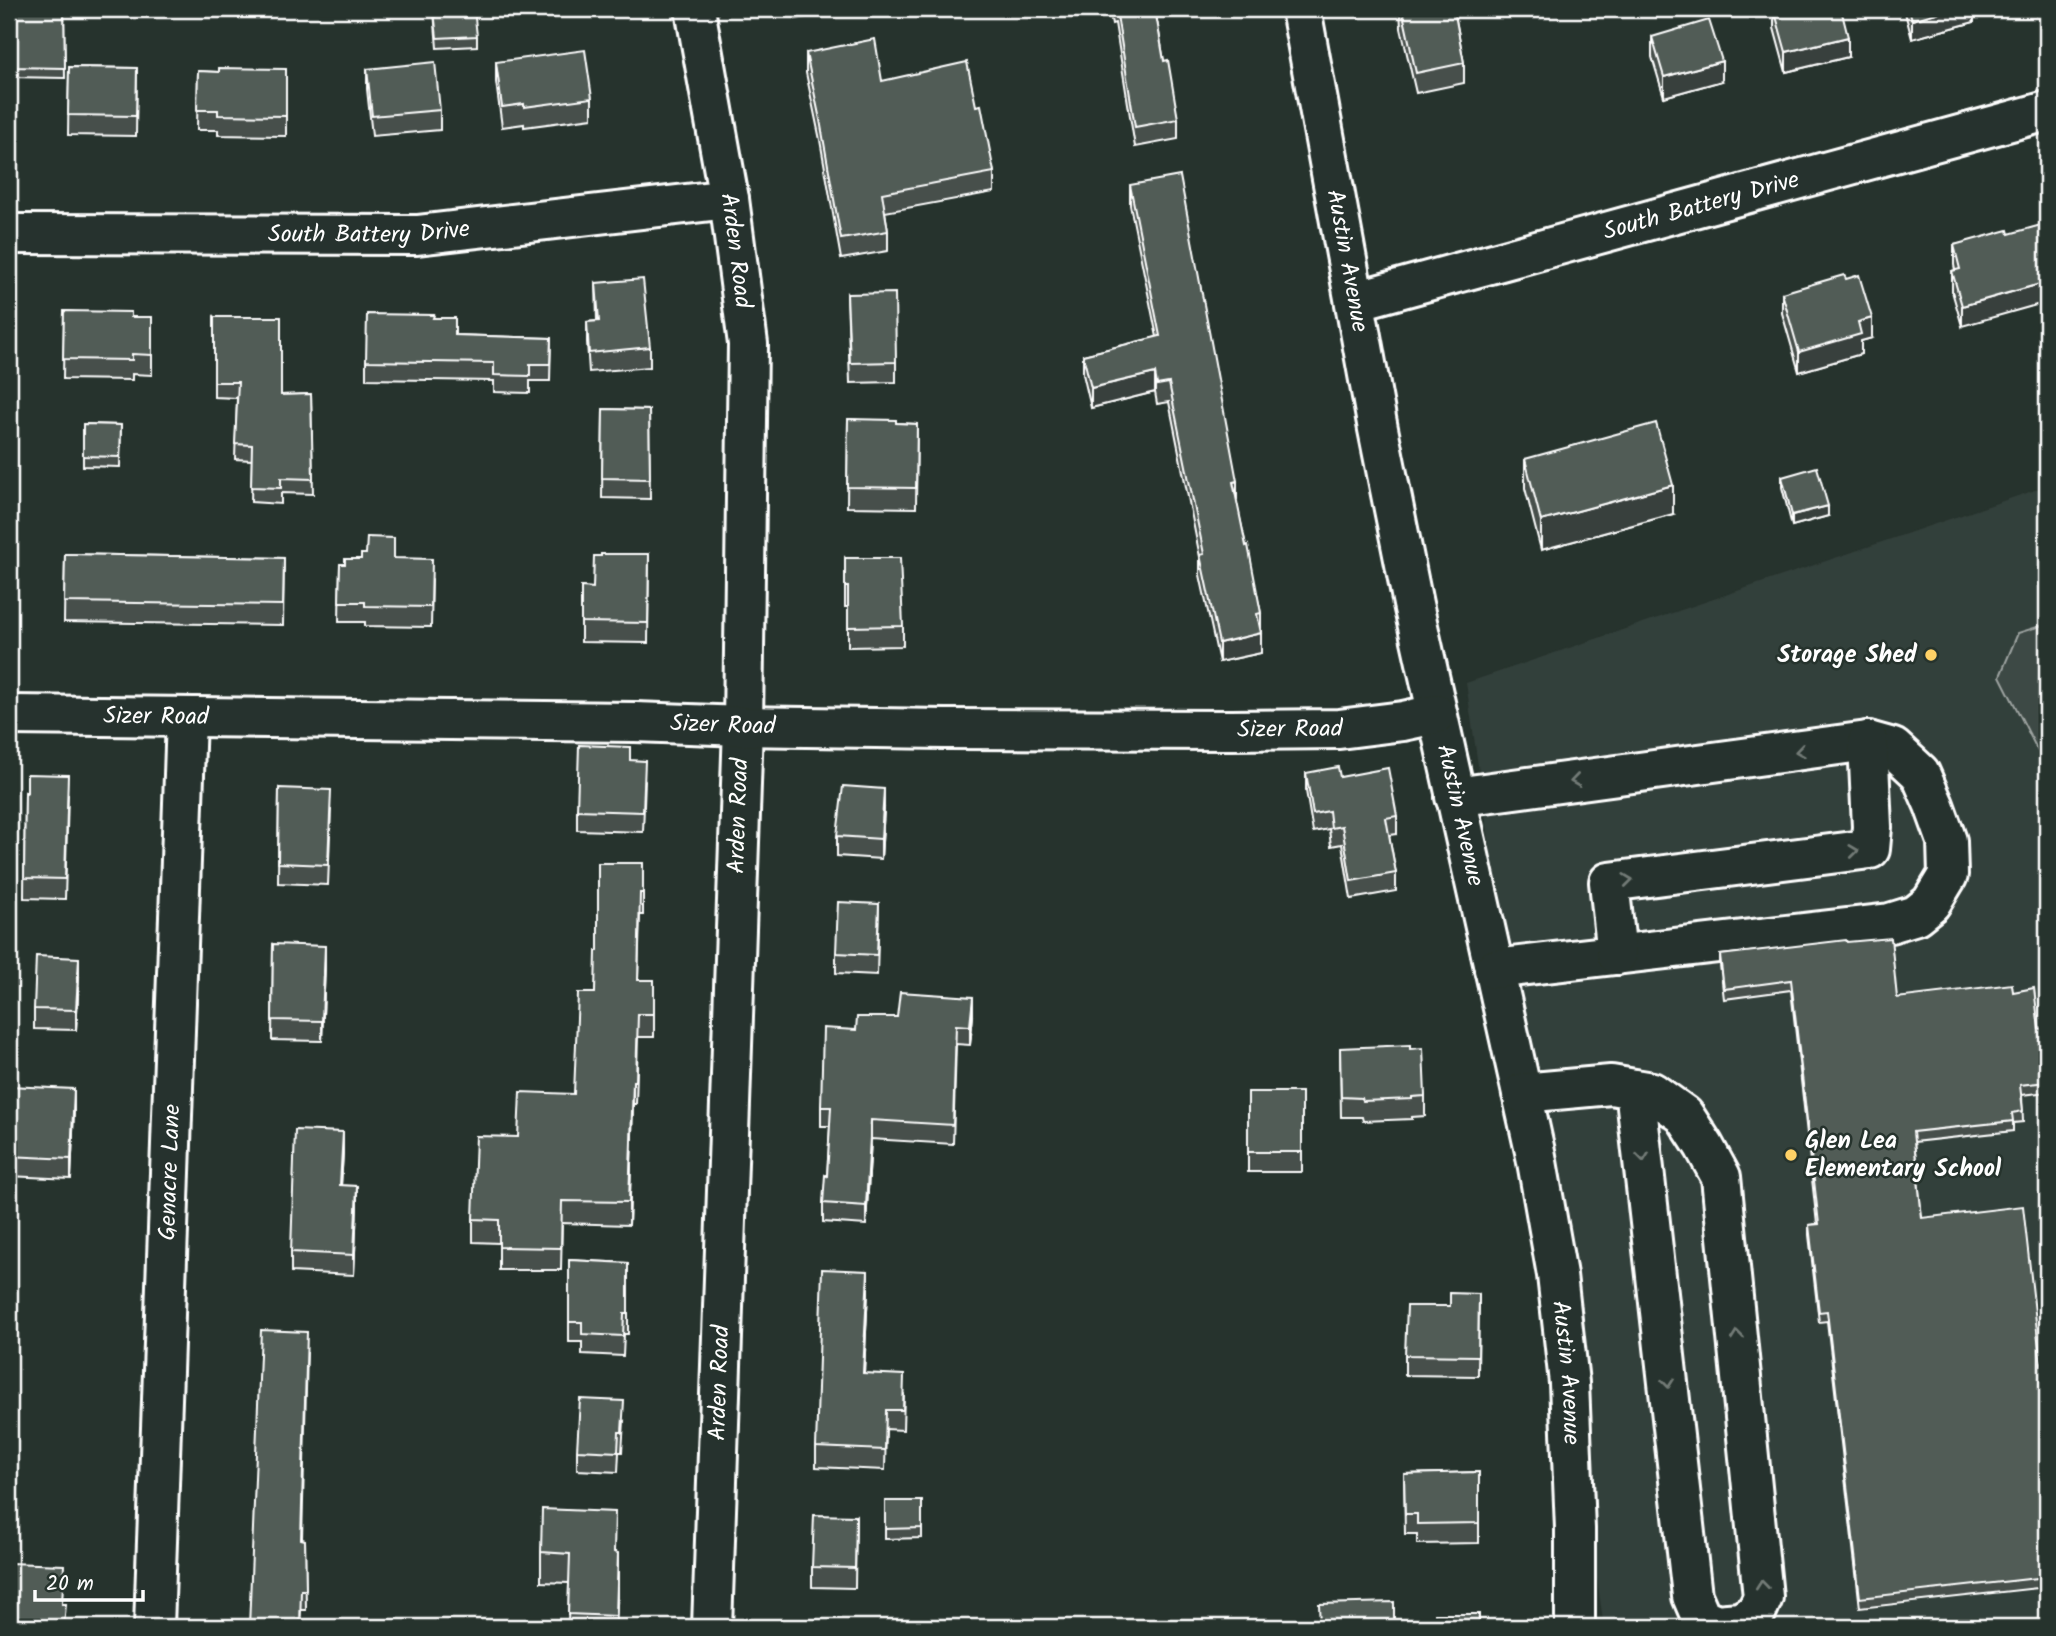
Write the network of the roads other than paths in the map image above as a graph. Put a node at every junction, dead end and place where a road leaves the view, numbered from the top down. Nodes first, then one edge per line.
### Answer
1 (695, 9) edge
2 (1301, 9) edge
3 (2047, 111) edge
4 (729, 199) junction
5 (9, 234) edge
6 (1355, 301) junction
7 (1436, 714) junction
8 (9, 715) edge
9 (186, 718) junction
10 (743, 726) junction
11 (1868, 741) junction
12 (1455, 797) junction
13 (1617, 955) junction
14 (1494, 969) junction
15 (1635, 1089) junction
16 (1522, 1093) junction
17 (154, 1627) edge
18 (712, 1627) edge
19 (1575, 1627) edge

1 - 4 street, Arden Road
2 - 6 street, Austin Avenue
3 - 6 street, South Battery Drive
4 - 5 street, South Battery Drive
4 - 10 street, Arden Road
6 - 7 street, Austin Avenue
7 - 10 street, Sizer Road
7 - 12 street, Austin Avenue
8 - 9 street, Sizer Road
9 - 10 street, Sizer Road
9 - 17 street, Genacre Lane
10 - 18 street, Arden Road
11 -> 12 street
13 -> 11 street
11 - 13 street
12 - 14 street, Austin Avenue
13 - 14 street
14 - 16 street, Austin Avenue
15 -> 15 street
15 - 16 street
16 - 19 street, Austin Avenue

